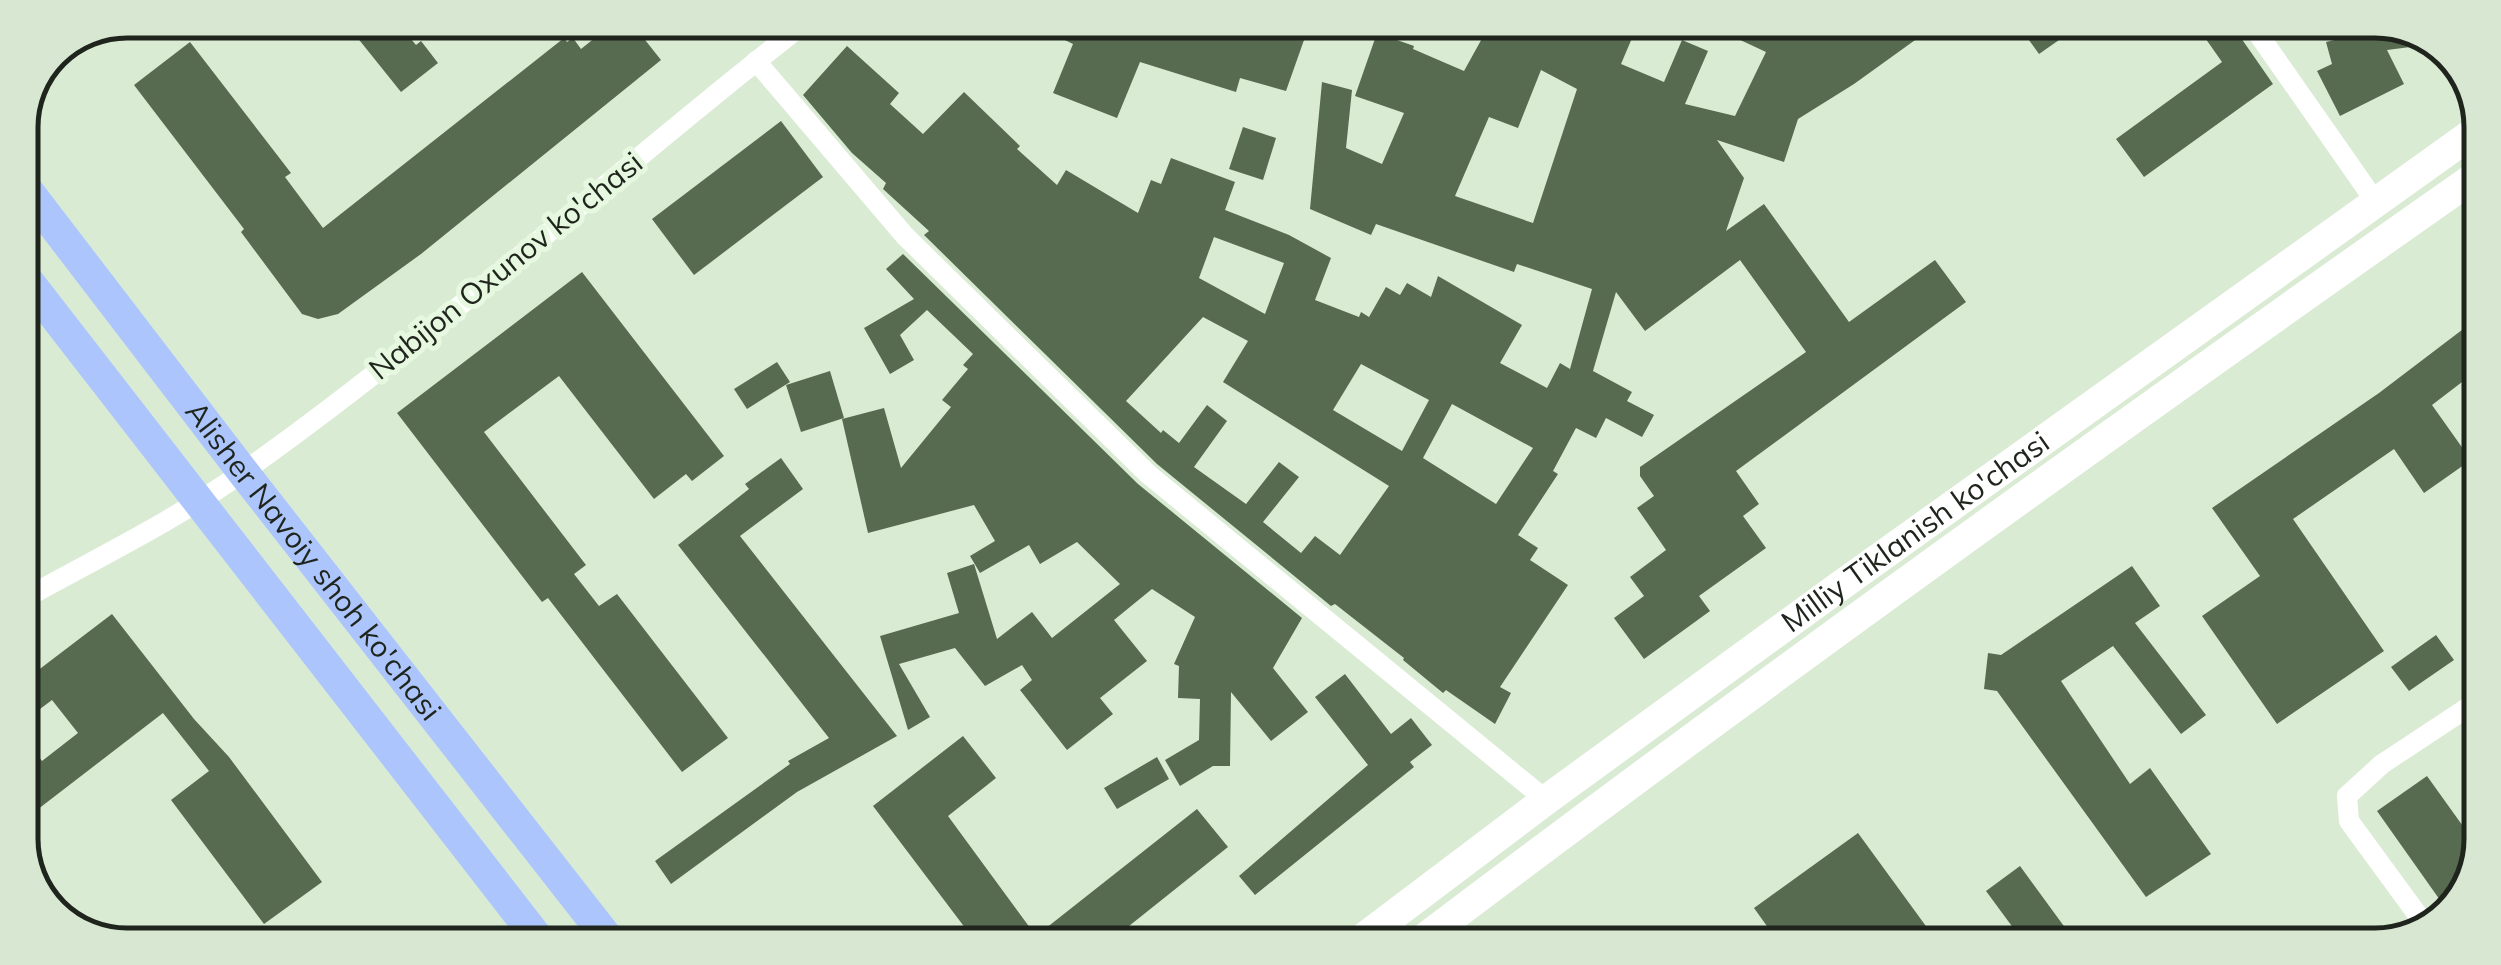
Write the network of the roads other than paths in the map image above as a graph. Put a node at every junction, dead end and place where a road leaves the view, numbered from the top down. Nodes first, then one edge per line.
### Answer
1 (785, 38) edge
2 (2260, 38) edge
3 (756, 61) junction
4 (2463, 139) edge
5 (2463, 185) edge
6 (2375, 201) junction
7 (38, 204) edge
8 (38, 293) edge
9 (2096, 400) junction
10 (2116, 429) junction
11 (243, 472) junction
12 (199, 500) junction
13 (1840, 586) junction
14 (38, 591) edge
15 (1860, 616) junction
16 (2464, 710) edge
17 (1546, 800) junction
18 (2419, 916) edge
19 (531, 928) edge
20 (601, 928) edge
21 (1379, 928) edge
22 (1437, 928) edge

1 - 3 street, Nabijon Oxunov ko'chasi
2 - 6 street
3 - 11 street, Nabijon Oxunov ko'chasi
3 - 17 street
4 - 6 main road, Milliy Tiklanish ko'chasi
5 - 10 main road, Milliy Tiklanish ko'chasi
6 - 9 main road, Milliy Tiklanish ko'chasi
7 - 11 main road, Alisher Navoiy shoh ko'chasi
8 - 12 main road, Alisher Navoiy shoh ko'chasi
9 - 10 main road
9 - 13 main road, Milliy Tiklanish ko'chasi
10 - 15 main road, Milliy Tiklanish ko'chasi
11 - 12 street, Nabijon Oxunov ko'chasi
11 - 20 main road, Alisher Navoiy shoh ko'chasi
12 - 14 street, Nabijon Oxunov ko'chasi
12 - 19 main road, Alisher Navoiy shoh ko'chasi
13 - 15 main road
13 - 17 main road, Milliy Tiklanish ko'chasi
15 - 22 main road, Milliy Tiklanish ko'chasi
16 - 18 street
17 - 21 main road, Milliy Tiklanish ko'chasi

